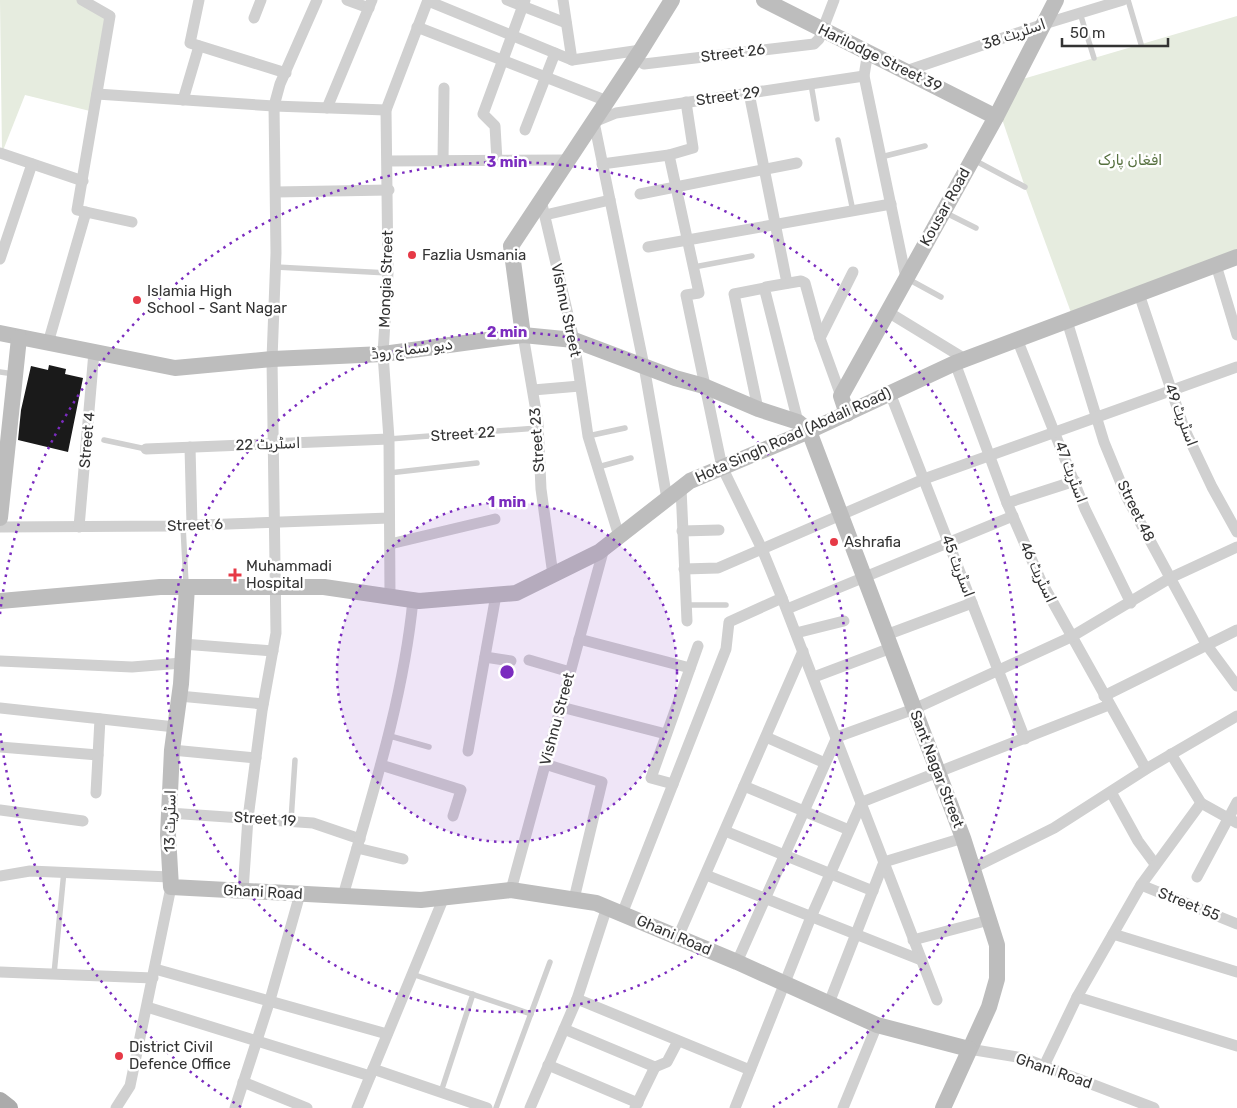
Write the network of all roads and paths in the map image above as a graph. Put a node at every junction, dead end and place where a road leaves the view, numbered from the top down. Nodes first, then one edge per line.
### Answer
1 (82, 0) edge
2 (199, 0) edge
3 (261, 0) edge
4 (317, 0) edge
5 (347, 0) edge
6 (428, 0) edge
7 (507, 0) edge
8 (562, 0) edge
9 (672, 0) edge
10 (764, 0) edge
11 (834, 0) edge
12 (1056, 0) edge
13 (1123, 0) edge
14 (1128, 0) edge
15 (524, 3) edge
16 (371, 4) edge
17 (1080, 13) junction
18 (254, 18) dead end
19 (566, 23) junction
20 (1044, 24) junction
21 (417, 27) junction
22 (822, 30) junction
23 (512, 35) junction
24 (1141, 44) dead end
25 (195, 45) junction
26 (868, 51) junction
27 (555, 53) junction
28 (639, 54) junction
29 (1094, 58) dead end
30 (502, 60) junction
31 (572, 60) junction
32 (906, 71) junction
33 (286, 73) junction
34 (864, 76) junction
35 (546, 77) junction
36 (811, 84) junction
37 (444, 88) dead end
38 (749, 93) junction
39 (97, 94) junction
40 (183, 100) junction
41 (607, 101) junction
42 (686, 102) junction
43 (274, 106) junction
44 (327, 108) junction
45 (386, 110) junction
46 (996, 116) junction
47 (818, 119) dead end
48 (594, 122) junction
49 (525, 130) dead end
50 (838, 140) dead end
51 (925, 146) dead end
52 (0, 153) edge
53 (669, 154) junction
54 (881, 157) junction
55 (972, 159) junction
56 (497, 160) junction
57 (568, 160) junction
58 (388, 161) junction
59 (443, 161) junction
60 (797, 163) dead end
61 (32, 164) junction
62 (602, 164) junction
63 (765, 170) junction
64 (83, 181) junction
65 (676, 186) junction
66 (1024, 188) dead end
67 (388, 190) junction
68 (276, 192) junction
69 (640, 194) dead end
70 (610, 200) junction
71 (891, 204) junction
72 (543, 207) junction
73 (853, 211) junction
74 (86, 212) junction
75 (943, 212) junction
76 (132, 222) dead end
77 (776, 224) junction
78 (976, 228) dead end
79 (688, 240) junction
80 (648, 247) dead end
81 (752, 256) dead end
82 (1237, 257) edge
83 (0, 259) edge
84 (1216, 265) junction
85 (694, 267) junction
86 (276, 268) junction
87 (853, 272) dead end
88 (388, 273) junction
89 (906, 278) junction
90 (787, 283) junction
91 (765, 288) junction
92 (1139, 294) junction
93 (941, 297) dead end
94 (888, 312) junction
95 (1067, 321) junction
96 (0, 333) edge
97 (523, 335) junction
98 (1237, 335) edge
99 (20, 338) junction
100 (820, 338) junction
101 (1018, 339) junction
102 (574, 340) junction
103 (48, 344) junction
104 (94, 352) junction
105 (383, 354) junction
106 (272, 359) junction
107 (960, 361) junction
108 (644, 366) junction
109 (1237, 367) edge
110 (8, 373) edge
111 (580, 386) junction
112 (704, 386) junction
113 (533, 390) junction
114 (1171, 390) junction
115 (890, 393) junction
116 (841, 396) junction
117 (758, 409) junction
118 (847, 414) junction
119 (1097, 417) junction
120 (804, 427) junction
121 (538, 428) junction
122 (625, 428) dead end
123 (1056, 432) junction
124 (588, 436) junction
125 (389, 439) junction
126 (104, 440) dead end
127 (273, 444) junction
128 (190, 447) junction
129 (146, 449) joint
130 (990, 456) junction
131 (3, 457) edge
132 (631, 458) dead end
133 (477, 464) dead end
134 (598, 467) junction
135 (722, 467) junction
136 (389, 473) junction
137 (924, 479) junction
138 (1075, 481) junction
139 (681, 488) junction
140 (1, 493) edge
141 (667, 499) junction
142 (1007, 502) junction
143 (840, 514) junction
144 (1013, 516) junction
145 (0, 518) edge
146 (389, 518) junction
147 (494, 519) dead end
148 (275, 522) junction
149 (188, 526) junction
150 (0, 527) edge
151 (79, 527) junction
152 (719, 530) dead end
153 (682, 531) junction
154 (1237, 532) edge
155 (619, 536) junction
156 (390, 544) junction
157 (950, 544) junction
158 (1237, 547) edge
159 (604, 548) junction
160 (762, 549) junction
161 (684, 569) junction
162 (553, 575) junction
163 (865, 578) junction
164 (1170, 578) junction
165 (187, 586) junction
166 (277, 587) junction
167 (496, 595) junction
168 (390, 596) junction
169 (412, 600) junction
170 (0, 601) edge
171 (972, 602) junction
172 (1131, 603) junction
173 (784, 604) junction
174 (686, 605) junction
175 (726, 605) dead end
176 (687, 621) dead end
177 (844, 621) dead end
178 (1237, 630) edge
179 (796, 633) junction
180 (1071, 637) junction
181 (579, 639) junction
182 (889, 642) junction
183 (183, 644) junction
184 (1206, 644) junction
185 (698, 646) dead end
186 (273, 651) junction
187 (803, 651) junction
188 (485, 657) junction
189 (529, 660) dead end
190 (0, 661) edge
191 (511, 661) dead end
192 (182, 663) junction
193 (690, 668) junction
194 (999, 671) junction
195 (570, 672) junction
196 (814, 678) junction
197 (1237, 686) edge
198 (179, 696) junction
199 (1107, 700) junction
200 (263, 704) junction
201 (561, 707) junction
202 (0, 708) edge
203 (914, 709) junction
204 (1237, 716) edge
205 (100, 719) junction
206 (175, 727) junction
207 (666, 734) junction
208 (390, 736) junction
209 (766, 737) junction
210 (836, 737) junction
211 (1026, 739) junction
212 (0, 747) edge
213 (429, 747) dead end
214 (172, 750) junction
215 (468, 752) dead end
216 (1171, 754) junction
217 (98, 755) junction
218 (256, 758) junction
219 (295, 760) dead end
220 (825, 763) junction
221 (545, 764) junction
222 (381, 766) junction
223 (1146, 770) junction
224 (939, 773) junction
225 (673, 784) junction
226 (744, 786) junction
227 (1111, 792) junction
228 (96, 793) dead end
229 (862, 802) junction
230 (1237, 802) edge
231 (1201, 803) junction
232 (0, 810) edge
233 (803, 811) junction
234 (169, 813) junction
235 (453, 816) dead end
236 (248, 818) junction
237 (83, 821) dead end
238 (291, 821) junction
239 (1232, 821) edge
240 (849, 830) junction
241 (725, 831) junction
242 (963, 838) junction
243 (358, 843) junction
244 (783, 855) junction
245 (403, 860) dead end
246 (884, 862) junction
247 (1154, 864) junction
248 (973, 868) junction
249 (64, 871) junction
250 (829, 874) junction
251 (706, 875) junction
252 (0, 876) edge
253 (1197, 877) dead end
254 (171, 882) junction
255 (1141, 885) junction
256 (243, 890) junction
257 (511, 890) junction
258 (873, 891) junction
259 (300, 894) junction
260 (343, 896) junction
261 (444, 897) junction
262 (574, 899) junction
263 (765, 899) junction
264 (606, 907) junction
265 (622, 914) junction
266 (811, 917) junction
267 (989, 920) junction
268 (1237, 924) edge
269 (1113, 934) junction
270 (855, 935) junction
271 (678, 937) junction
272 (913, 940) junction
273 (921, 960) junction
274 (550, 962) dead end
275 (737, 962) junction
276 (0, 972) edge
277 (1237, 972) edge
278 (54, 974) junction
279 (154, 974) junction
280 (412, 974) junction
281 (784, 983) junction
282 (473, 994) junction
283 (1078, 996) junction
284 (577, 999) junction
285 (270, 1000) junction
286 (937, 1000) dead end
287 (829, 1003) junction
288 (148, 1007) junction
289 (530, 1014) junction
290 (877, 1025) junction
291 (564, 1028) junction
292 (387, 1034) junction
293 (678, 1040) junction
294 (257, 1042) junction
295 (1237, 1046) edge
296 (969, 1049) junction
297 (548, 1065) junction
298 (1044, 1066) junction
299 (655, 1067) junction
300 (750, 1070) junction
301 (371, 1072) junction
302 (243, 1082) junction
303 (440, 1092) junction
304 (0, 1101) edge
305 (636, 1105) edge
306 (531, 1106) edge
307 (10, 1108) edge
308 (116, 1108) edge
309 (235, 1108) edge
310 (307, 1108) edge
311 (357, 1108) edge
312 (487, 1108) edge
313 (496, 1108) edge
314 (543, 1108) edge
315 (734, 1108) edge
316 (844, 1108) edge
317 (943, 1108) edge
318 (1154, 1108) edge

1 - 39 street
2 - 25 street
3 - 18 street
4 - 33 street
5 - 16 street
6 - 21 street, Mongia Street
6 - 23 street
7 - 15 street
8 - 19 street
9 - 28 street
10 - 22 street, Harilodge Street 39
11 - 22 street
12 - 20 street, Kousar Road
13 - 17 street, اسٹریٹ 38
14 - 24 lane
15 - 19 street
15 - 23 street
16 - 44 street
17 - 20 street, اسٹریٹ 38
17 - 29 lane
19 - 31 street
20 - 32 street, اسٹریٹ 38
20 - 46 street, Kousar Road
21 - 30 street
21 - 45 street, Mongia Street
22 - 26 street, Harilodge Street 39
22 - 28 street, Street 26
23 - 27 street
23 - 30 street
25 - 33 street
25 - 40 street
26 - 32 street, Harilodge Street 39
26 - 34 street
27 - 31 street
27 - 35 street
28 - 31 street
28 - 41 street
30 - 35 street
30 - 56 street
32 - 46 street, Harilodge Street 39
33 - 43 street
34 - 36 street, Street 29
34 - 54 street
35 - 41 street
35 - 49 street
36 - 38 street, Street 29
36 - 47 lane
37 - 59 street
38 - 42 street, Street 29
38 - 63 street
39 - 40 street
39 - 64 street
40 - 43 street
41 - 48 street
42 - 48 street, Street 29
42 - 53 street
43 - 44 street
43 - 68 street
44 - 45 street
45 - 58 street, Mongia Street
46 - 55 street, Kousar Road
48 - 57 street
48 - 62 street
50 - 73 lane
51 - 54 lane
52 - 61 street
53 - 62 street
53 - 65 street
54 - 71 street
55 - 66 lane
55 - 75 street, Kousar Road
56 - 57 street
56 - 59 street
57 - 72 street
58 - 59 street
58 - 67 street, Mongia Street
60 - 63 street
61 - 64 street
61 - 83 street
62 - 70 street
63 - 65 street
63 - 77 street
64 - 74 street
65 - 69 street
65 - 79 street
67 - 68 street
67 - 88 street, Mongia Street
68 - 86 street
70 - 72 street
70 - 108 street
71 - 73 street
71 - 89 street
72 - 97 street
72 - 102 street, Vishnu Street
73 - 77 street
74 - 76 street
74 - 103 street
75 - 78 lane
75 - 89 street, Kousar Road
77 - 79 street
77 - 90 street
79 - 80 street
79 - 85 street
81 - 85 lane
82 - 84 street, Hota Singh Road (Abdali Road)
84 - 92 street, Hota Singh Road (Abdali Road)
84 - 98 street
85 - 112 street
86 - 88 lane
86 - 106 street
87 - 100 street
88 - 105 street, Mongia Street
89 - 93 lane
89 - 94 street, Kousar Road
90 - 91 street
90 - 100 street
91 - 117 street
91 - 120 street
92 - 95 street, Hota Singh Road (Abdali Road)
92 - 114 street, اسٹریٹ 49
94 - 107 street
94 - 116 street, Kousar Road
95 - 101 street, Hota Singh Road (Abdali Road)
95 - 119 street, Street 48
96 - 99 street, دیو سماج روڈ
97 - 102 street, دیو سماج روڈ
97 - 105 street, دیو سماج روڈ
97 - 113 street, Street 23
99 - 103 street, دیو سماج روڈ
99 - 110 street
100 - 116 street
101 - 107 street, Hota Singh Road (Abdali Road)
101 - 123 street, اسٹریٹ 47
102 - 108 street, دیو سماج روڈ
102 - 111 street, Vishnu Street
103 - 104 street, دیو سماج روڈ
104 - 106 street, دیو سماج روڈ
104 - 151 street, Street 4
105 - 106 street, دیو سماج روڈ
105 - 125 street, Mongia Street
106 - 127 street
107 - 115 street, Hota Singh Road (Abdali Road)
107 - 130 street, اسٹریٹ 46
108 - 112 street, دیو سماج روڈ
108 - 141 street
109 - 114 street
110 - 131 street
111 - 113 street
111 - 124 street, Vishnu Street
112 - 117 street, دیو سماج روڈ
112 - 135 street
113 - 121 street, Street 23
114 - 119 street
114 - 154 street, اسٹریٹ 49
115 - 118 street, Hota Singh Road (Abdali Road)
115 - 137 street, اسٹریٹ 45
116 - 118 street
117 - 120 street, دیو سماج روڈ
118 - 120 street, Hota Singh Road (Abdali Road)
119 - 123 street
119 - 164 street, Street 48
120 - 135 street, Hota Singh Road (Abdali Road)
120 - 143 street, Sant Nagar Street
121 - 125 lane, Street 22
121 - 162 street, Street 23
122 - 124 lane
123 - 130 street
123 - 138 street, اسٹریٹ 47
124 - 134 street, Vishnu Street
125 - 127 street, اسٹریٹ 22
125 - 136 street, Mongia Street
126 - 129 lane
127 - 128 street, اسٹریٹ 22
127 - 148 street
128 - 129 street, اسٹریٹ 22
128 - 149 street
130 - 137 street
130 - 142 street, اسٹریٹ 46
131 - 140 street
132 - 134 lane
133 - 136 lane
134 - 155 street, Vishnu Street
135 - 139 street, Hota Singh Road (Abdali Road)
135 - 160 street
136 - 146 street, Mongia Street
137 - 143 street
137 - 157 street, اسٹریٹ 45
138 - 142 street
138 - 172 street, اسٹریٹ 47
139 - 141 street, Hota Singh Road (Abdali Road)
139 - 153 street
140 - 145 street
141 - 155 street, Hota Singh Road (Abdali Road)
142 - 144 street, اسٹریٹ 46
143 - 160 street
143 - 163 street, Sant Nagar Street
144 - 157 street
144 - 180 street, اسٹریٹ 46
146 - 148 street, Street 6
146 - 156 street, Mongia Street
147 - 156 street
148 - 149 street, Street 6
148 - 166 street
149 - 151 street, Street 6
149 - 165 lane, اسٹریٹ 13
150 - 151 street, Street 6
152 - 153 street
153 - 161 street
155 - 159 street, Hota Singh Road (Abdali Road)
156 - 168 street, Mongia Street
157 - 163 street
157 - 171 street, اسٹریٹ 45
158 - 164 street
159 - 162 street, Hota Singh Road (Abdali Road)
159 - 181 street, Vishnu Street
160 - 161 street
160 - 173 street
161 - 174 street
162 - 167 street, Hota Singh Road (Abdali Road)
163 - 173 street
163 - 182 street, Sant Nagar Street
164 - 172 street
164 - 184 street, Street 48
165 - 166 street, Hota Singh Road (Abdali Road)
165 - 170 street, Hota Singh Road (Abdali Road)
165 - 183 street, اسٹریٹ 13
166 - 168 street, Hota Singh Road (Abdali Road)
166 - 186 street
167 - 169 street, Hota Singh Road (Abdali Road)
167 - 188 street
168 - 169 street, Hota Singh Road (Abdali Road)
169 - 208 street
171 - 182 street
171 - 194 street, اسٹریٹ 45
172 - 180 street
173 - 179 street
173 - 225 street
174 - 175 lane
174 - 176 street
177 - 179 street
178 - 184 street
179 - 187 street
180 - 194 street
180 - 199 street, اسٹریٹ 46
181 - 193 street
181 - 195 street, Vishnu Street
182 - 196 street
182 - 203 street, Sant Nagar Street
183 - 186 street
183 - 192 street, اسٹریٹ 13
184 - 197 street, Street 48
184 - 199 street
185 - 193 street
186 - 200 street
187 - 196 street
187 - 209 street
188 - 191 street
188 - 215 street
189 - 195 street
190 - 192 street
192 - 198 street, اسٹریٹ 13
193 - 207 street
194 - 203 street
194 - 211 street, اسٹریٹ 45
195 - 201 street, Vishnu Street
196 - 210 street
198 - 200 street
198 - 206 street, اسٹریٹ 13
199 - 211 street
199 - 223 street, اسٹریٹ 46
200 - 218 street
201 - 207 street
201 - 221 street, Vishnu Street
202 - 205 street
203 - 210 street
203 - 224 street, Sant Nagar Street
204 - 216 street
205 - 206 street
205 - 217 street
206 - 214 street, اسٹریٹ 13
207 - 225 street
208 - 213 lane
208 - 222 street
209 - 220 street
209 - 226 street
210 - 220 street
210 - 229 street
211 - 224 street
212 - 217 street
214 - 218 street
214 - 234 street, اسٹریٹ 13
216 - 223 street
216 - 231 street
217 - 228 street
218 - 236 street
219 - 238 lane
220 - 233 street
221 - 257 street, Vishnu Street
221 - 262 street
222 - 235 street
222 - 243 street
223 - 227 street
224 - 229 street
224 - 242 street, Sant Nagar Street
225 - 265 street
226 - 233 street
226 - 241 street
227 - 247 street
227 - 248 street
229 - 240 street
229 - 246 street
230 - 239 street
231 - 239 street
231 - 247 street
232 - 237 street
233 - 240 street
233 - 244 street
234 - 236 street, Street 19
234 - 254 street, اسٹریٹ 13
236 - 238 street, Street 19
236 - 256 street
238 - 243 street, Street 19
239 - 253 street
240 - 250 street
241 - 244 street
241 - 251 street
242 - 246 street
242 - 248 street, Sant Nagar Street
243 - 245 street, Street 19
243 - 260 street
244 - 250 street
244 - 263 street
246 - 258 street
246 - 272 street
247 - 255 street
248 - 267 street, Sant Nagar Street
249 - 252 street
249 - 254 street
249 - 278 lane
250 - 258 street
250 - 266 street
251 - 263 street
251 - 271 street
254 - 256 street, Ghani Road
254 - 279 street, اسٹریٹ 13
255 - 268 street, Street 55
255 - 269 street
256 - 259 street, Ghani Road
257 - 261 street, Ghani Road
257 - 262 street, Ghani Road
258 - 270 street
259 - 260 street, Ghani Road
259 - 285 street
260 - 261 street, Ghani Road
261 - 280 street
262 - 264 street, Ghani Road
263 - 266 street
263 - 275 street
264 - 265 street, Ghani Road
264 - 284 street
265 - 271 street, Ghani Road
266 - 270 street
266 - 281 street
267 - 272 street
267 - 296 street, Sant Nagar Street
269 - 277 street
269 - 283 street
270 - 273 street
270 - 287 street
271 - 275 street, Ghani Road
272 - 273 street
273 - 286 street
274 - 289 lane
275 - 281 street, Ghani Road
276 - 278 street
278 - 279 street
279 - 285 street
279 - 288 street, اسٹریٹ 13
280 - 282 lane
280 - 292 street
281 - 287 street, Ghani Road
281 - 300 street
282 - 289 lane
282 - 303 lane
283 - 295 street
283 - 298 street
284 - 291 street
284 - 293 street
285 - 292 street
285 - 294 street
287 - 290 street, Ghani Road
288 - 294 street
288 - 308 street, اسٹریٹ 13
289 - 313 lane
290 - 296 street, Ghani Road
290 - 316 street
291 - 297 street
291 - 299 street
292 - 301 street
293 - 299 street
293 - 300 street
294 - 301 street
294 - 302 street
296 - 298 street, Ghani Road
296 - 317 street, Sant Nagar Street
297 - 305 street
297 - 306 street
298 - 318 street, Ghani Road
299 - 305 street
300 - 315 street
301 - 303 street
301 - 311 street
302 - 309 street
302 - 310 street
303 - 312 street
304 - 307 main road
306 - 314 street

